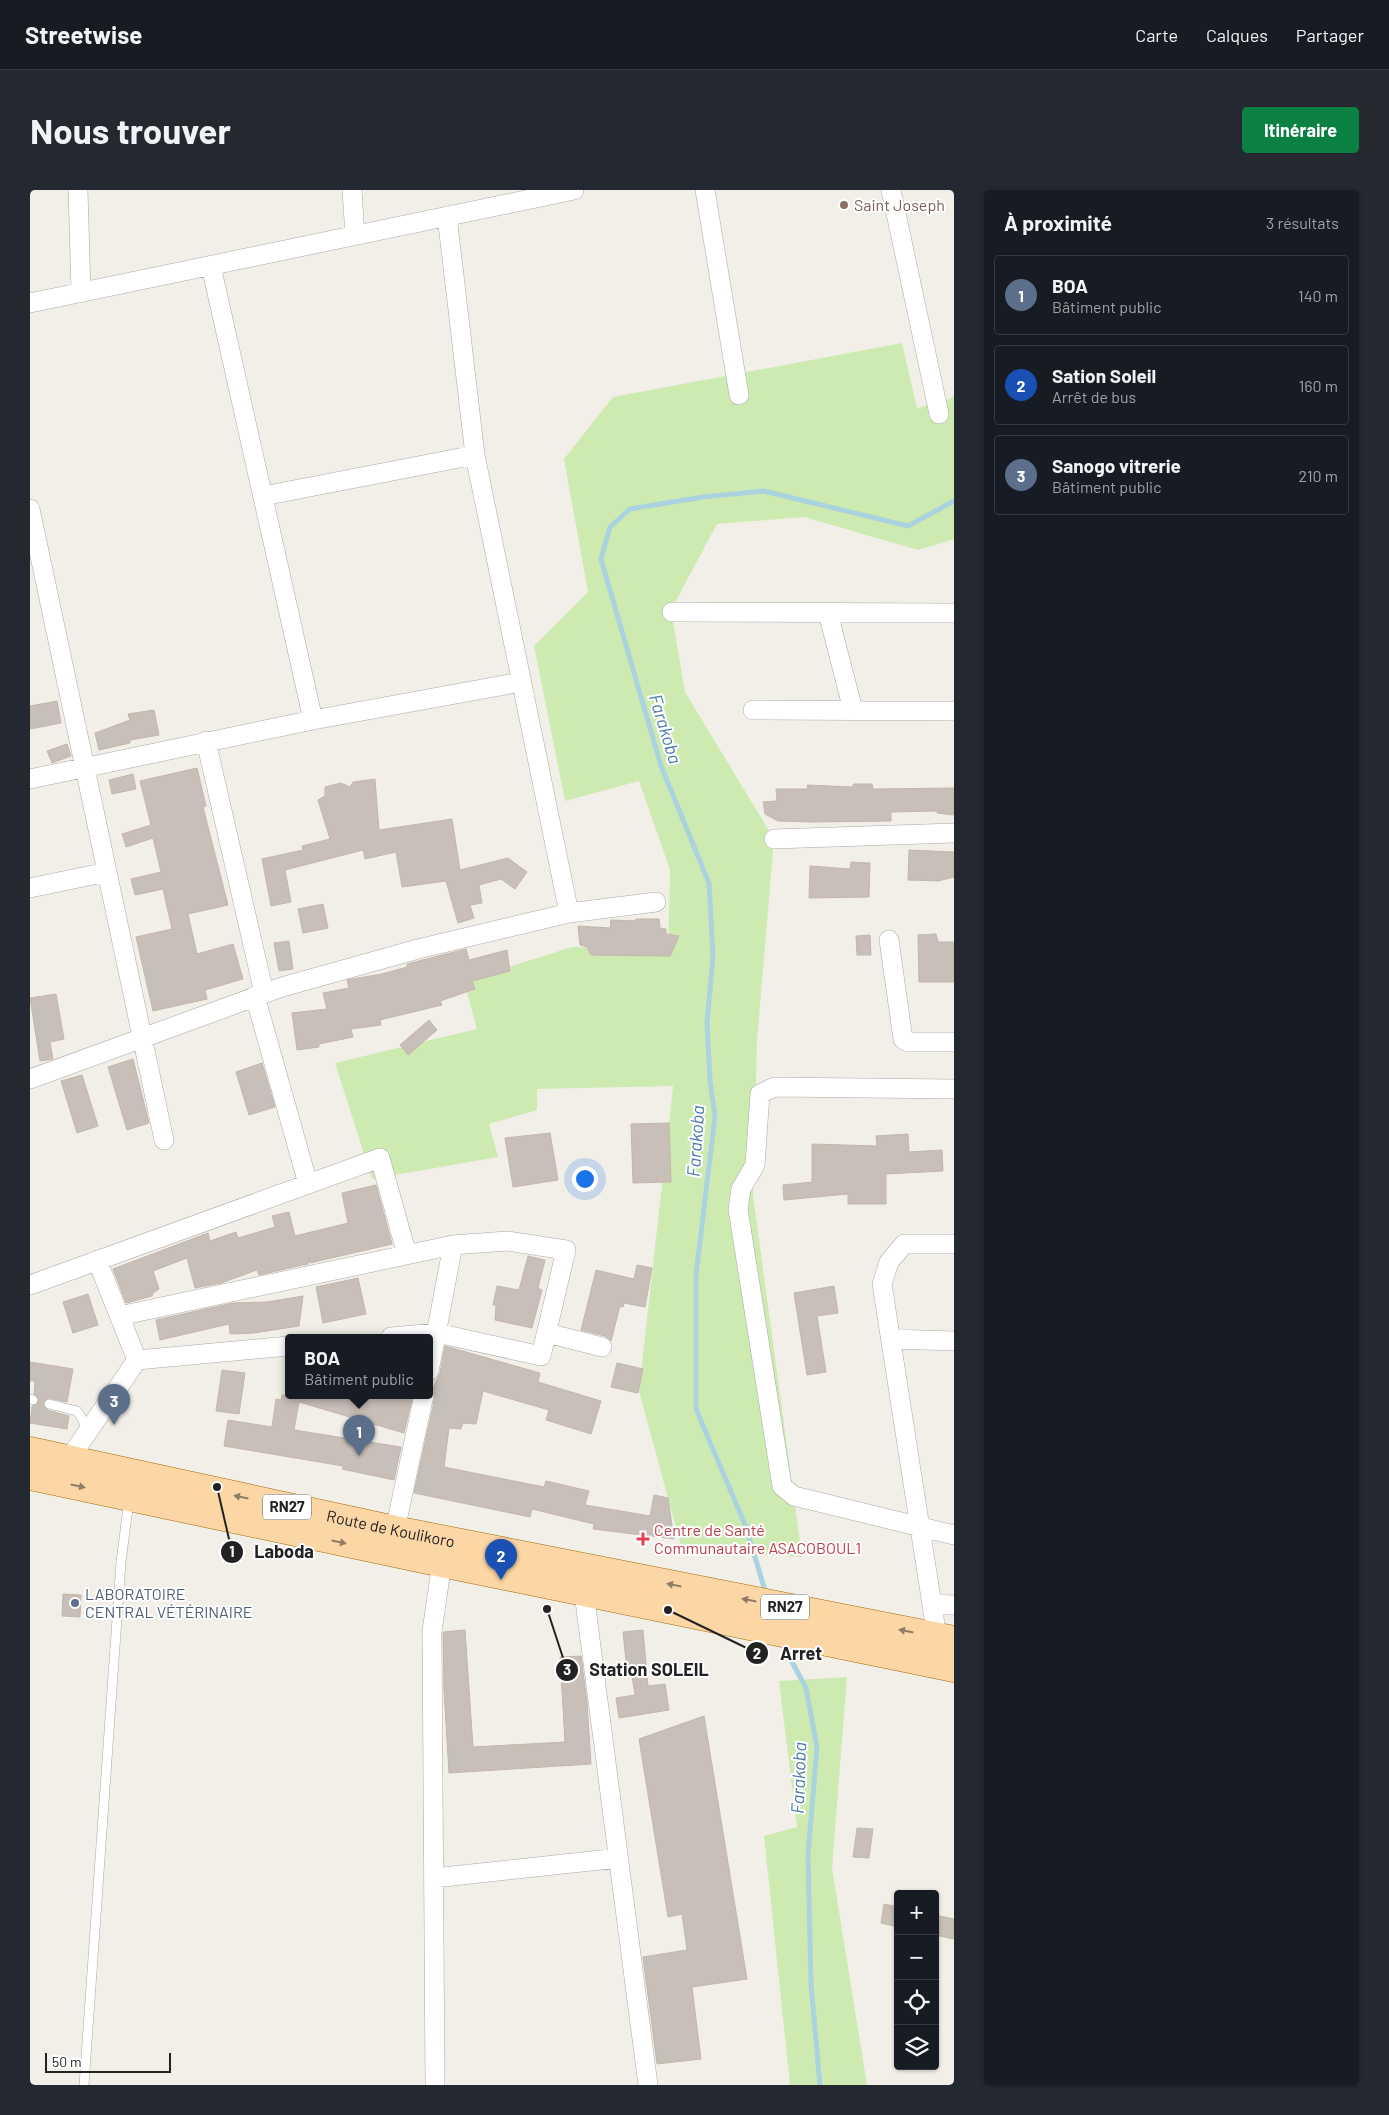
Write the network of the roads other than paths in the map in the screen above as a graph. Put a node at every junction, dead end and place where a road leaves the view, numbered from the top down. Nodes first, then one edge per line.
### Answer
1 (78, 190) edge
2 (352, 190) edge
3 (574, 190) edge
4 (704, 190) edge
5 (891, 190) edge
6 (501, 197) edge
7 (447, 216) junction
8 (355, 235) junction
9 (211, 266) junction
10 (80, 292) junction
11 (30, 303) edge
12 (739, 395) dead end
13 (939, 414) dead end
14 (475, 455) junction
15 (263, 496) junction
16 (30, 509) edge
17 (34, 543) edge
18 (672, 612) dead end
19 (828, 613) junction
20 (954, 613) edge
21 (521, 682) junction
22 (753, 710) dead end
23 (853, 710) junction
24 (954, 711) edge
25 (313, 720) junction
26 (206, 741) junction
27 (84, 766) junction
28 (30, 778) edge
29 (954, 832) edge
30 (774, 839) dead end
31 (107, 872) junction
32 (30, 888) edge
33 (656, 902) dead end
34 (569, 914) junction
35 (888, 940) dead end
36 (259, 994) junction
37 (142, 1037) junction
38 (954, 1042) edge
39 (30, 1079) edge
40 (954, 1089) edge
41 (164, 1140) dead end
42 (308, 1184) junction
43 (954, 1244) edge
44 (454, 1245) junction
45 (407, 1256) junction
46 (97, 1260) junction
47 (30, 1285) edge
48 (119, 1316) junction
49 (437, 1333) junction
50 (547, 1333) junction
51 (426, 1334) edge
52 (891, 1340) junction
53 (954, 1342) edge
54 (285, 1346) edge
55 (602, 1348) dead end
56 (433, 1352) edge
57 (137, 1360) junction
58 (423, 1399) edge
59 (49, 1404) dead end
60 (87, 1434) junction
61 (30, 1451) edge
62 (69, 1459) junction
63 (30, 1476) edge
64 (129, 1497) junction
65 (921, 1528) junction
66 (395, 1530) junction
67 (954, 1535) edge
68 (442, 1563) junction
69 (544, 1572) junction
70 (586, 1580) junction
71 (932, 1604) junction
72 (954, 1605) edge
73 (719, 1607) junction
74 (945, 1638) edge
75 (954, 1668) edge
76 (619, 1858) junction
77 (434, 1878) junction
78 (84, 2085) edge
79 (435, 2085) edge
80 (648, 2085) edge

1 - 10 street
2 - 8 street
3 - 6 street
4 - 12 street
5 - 13 street
6 - 7 street
7 - 8 street
7 - 14 street
8 - 9 street
9 - 10 street
9 - 15 street
10 - 11 street
14 - 15 street
14 - 21 street
15 - 25 street
16 - 17 street
17 - 27 street
18 - 19 street
19 - 20 street
19 - 23 street
21 - 25 street
21 - 34 street
22 - 23 street
23 - 24 street
25 - 26 street
26 - 27 street
26 - 36 street
27 - 28 street
27 - 31 street
29 - 30 street
31 - 32 street
31 - 37 street
33 - 34 street
34 - 36 street
35 - 38 street
36 - 37 street
36 - 42 street
37 - 39 street
37 - 41 street
40 - 65 street
42 - 45 street
42 - 46 street
43 - 52 street
44 - 45 street
44 - 49 street
44 - 50 street
45 - 48 street
46 - 47 street
46 - 48 street
48 - 57 street
49 - 50 street
49 - 51 street
49 - 56 street
50 - 55 street
52 - 53 street
52 - 65 street
54 - 57 street
57 - 60 street
58 - 66 street
59 - 60 lane
60 - 62 street
61 - 62 main road, Route de Koulikoro / RN27
66 -> 62 main road, Route de Koulikoro / RN27
63 -> 64 main road, Route de Koulikoro / RN27
64 -> 68 main road, Route de Koulikoro / RN27
64 - 78 lane
65 - 67 street
65 - 71 street
66 - 69 main road, Route de Koulikoro / RN27
68 - 69 main road, Route de Koulikoro / RN27
68 - 77 street
69 - 70 main road, RN27
70 - 73 main road, RN27
70 - 76 street
71 - 72 street
71 - 74 street
74 -> 73 main road, RN27
73 - 75 main road, RN27
76 - 77 street
76 - 80 street
77 - 79 street

